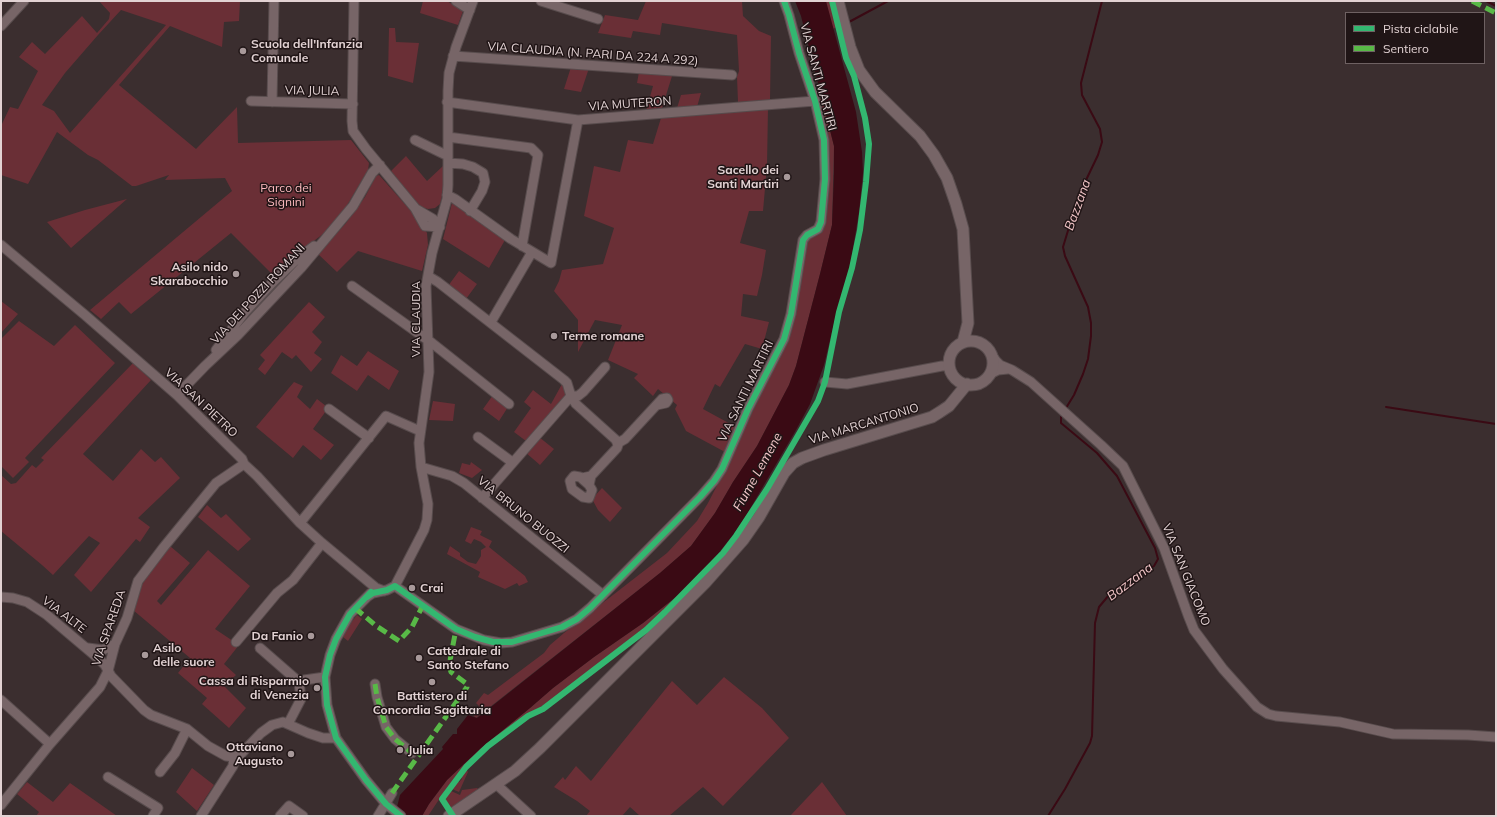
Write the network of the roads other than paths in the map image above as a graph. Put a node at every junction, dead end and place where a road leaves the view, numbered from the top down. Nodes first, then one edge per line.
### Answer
1 (24, 1) edge
2 (274, 1) edge
3 (354, 1) edge
4 (456, 1) edge
5 (541, 1) edge
6 (784, 1) edge
7 (838, 1) edge
8 (471, 5) edge
9 (598, 20) dead end
10 (1, 26) edge
11 (453, 56) junction
12 (732, 75) dead end
13 (251, 101) dead end
14 (815, 101) junction
15 (272, 102) junction
16 (447, 102) junction
17 (352, 104) junction
18 (578, 120) junction
19 (448, 137) junction
20 (415, 140) dead end
21 (448, 159) junction
22 (380, 165) junction
23 (447, 195) junction
24 (445, 206) junction
25 (415, 208) junction
26 (470, 211) junction
27 (428, 216) junction
28 (425, 226) junction
29 (440, 227) junction
30 (1, 245) edge
31 (522, 246) junction
32 (434, 247) junction
33 (532, 252) junction
34 (428, 276) junction
35 (352, 286) dead end
36 (491, 322) junction
37 (968, 323) junction
38 (428, 340) junction
39 (963, 342) junction
40 (977, 342) junction
41 (992, 355) junction
42 (949, 366) junction
43 (605, 367) dead end
44 (1008, 369) junction
45 (990, 374) junction
46 (956, 379) junction
47 (825, 382) dead end
48 (967, 384) junction
49 (177, 395) junction
50 (570, 396) junction
51 (510, 404) dead end
52 (657, 405) dead end
53 (949, 406) junction
54 (329, 409) dead end
55 (420, 431) junction
56 (478, 437) dead end
57 (369, 438) junction
58 (618, 442) junction
59 (512, 462) junction
60 (244, 464) junction
61 (421, 467) junction
62 (588, 480) dead end
63 (482, 498) junction
64 (300, 523) junction
65 (322, 543) junction
66 (395, 586) junction
67 (375, 592) junction
68 (603, 595) junction
69 (1, 596) edge
70 (236, 642) dead end
71 (115, 644) junction
72 (88, 648) junction
73 (260, 648) dead end
74 (108, 671) junction
75 (325, 678) junction
76 (299, 682) junction
77 (375, 684) dead end
78 (1, 700) edge
79 (288, 724) junction
80 (187, 729) junction
81 (1496, 737) edge
82 (336, 738) junction
83 (50, 744) junction
84 (412, 753) dead end
85 (234, 757) junction
86 (160, 772) dead end
87 (108, 777) dead end
88 (496, 784) junction
89 (392, 793) dead end
90 (1, 804) edge
91 (389, 807) junction
92 (154, 816) edge
93 (201, 816) edge
94 (280, 816) edge
95 (303, 816) edge
96 (378, 816) edge
97 (402, 816) edge
98 (449, 816) edge
99 (531, 816) edge

1 - 10 street
2 - 15 street, VIA JULIA
3 - 17 street
4 - 8 street
5 - 9 street
6 - 14 street, VIA SANTI MARTIRI
7 - 37 main road
8 - 11 street, VIA CLAUDIA
11 - 12 street, VIA CLAUDIA (N. PARI DA 224 A 292)
11 - 16 street, VIA CLAUDIA
13 - 15 street, VIA JULIA
14 - 18 street, VIA MUTERON
14 - 68 street, VIA SANTI MARTIRI
15 - 17 street, VIA JULIA
16 - 18 street, VIA MUTERON
16 - 19 street, VIA CLAUDIA
17 - 22 street
18 - 33 street
19 - 21 street, VIA CLAUDIA
19 - 31 street
20 - 21 street
21 - 23 street, VIA CLAUDIA
21 - 26 street
22 - 25 street
22 - 49 street, VIA DEI POZZI ROMANI
23 - 24 street, VIA CLAUDIA
23 - 26 street
24 - 27 street
24 - 29 street, VIA CLAUDIA
25 - 27 street
25 - 28 street
26 - 31 street
27 - 29 street
28 - 29 street
28 - 32 street
29 - 32 street, VIA CLAUDIA
30 - 49 street, VIA SAN PIETRO
31 - 33 street
32 - 34 street, VIA CLAUDIA
33 - 36 street
34 - 36 street
34 - 38 street, VIA CLAUDIA
35 - 38 street
36 - 50 street
37 - 39 main road
37 - 40 main road
38 - 51 street
38 - 55 street, VIA CLAUDIA
39 - 40 main road
39 - 42 main road
40 - 41 main road
41 - 44 street, VIA SAN GIACOMO
41 - 45 main road
42 - 46 main road
42 - 47 street
43 - 50 street
44 - 45 street
44 - 81 street, VIA SAN GIACOMO
45 - 48 main road
46 - 48 main road
46 - 53 main road
48 - 53 main road, VIA MARCANTONIO
49 - 60 street, VIA SAN PIETRO
50 - 58 street
50 - 59 street
52 - 58 street
53 - 88 main road, VIA MARCANTONIO
54 - 57 street
55 - 57 street
55 - 61 street, VIA CLAUDIA
56 - 59 street
57 - 64 street
58 - 62 street
59 - 63 street
60 - 64 street, VIA SAN PIETRO
60 - 71 street, VIA SPAREDA
61 - 63 street, VIA BRUNO BUOZZI
61 - 66 street, VIA CLAUDIA
63 - 68 street, VIA BRUNO BUOZZI
64 - 65 street, VIA SAN PIETRO
65 - 67 street, VIA SAN PIETRO
65 - 70 street
66 - 67 street
66 - 68 street, VIA SANTI MARTIRI
67 - 75 street
69 - 72 street, VIA ALTE
71 - 72 street, VIA ALTE
71 - 74 street, VIA SPAREDA
72 - 74 street, VIA ALTE
73 - 76 street
74 - 80 street, VIA ALTE
74 - 83 street, VIA SPAREDA
75 - 76 street
75 - 82 street
76 - 79 street
77 - 84 street
78 - 83 street
79 - 82 street
79 - 85 street
80 - 85 street, VIA ALTE
80 - 86 street
82 - 91 street
83 - 90 street, VIA SPAREDA
85 - 93 street
87 - 92 street
88 - 98 main road, VIA MARCANTONIO
88 - 99 street
89 - 91 street
91 - 96 street
91 - 97 street
94 - 95 street

